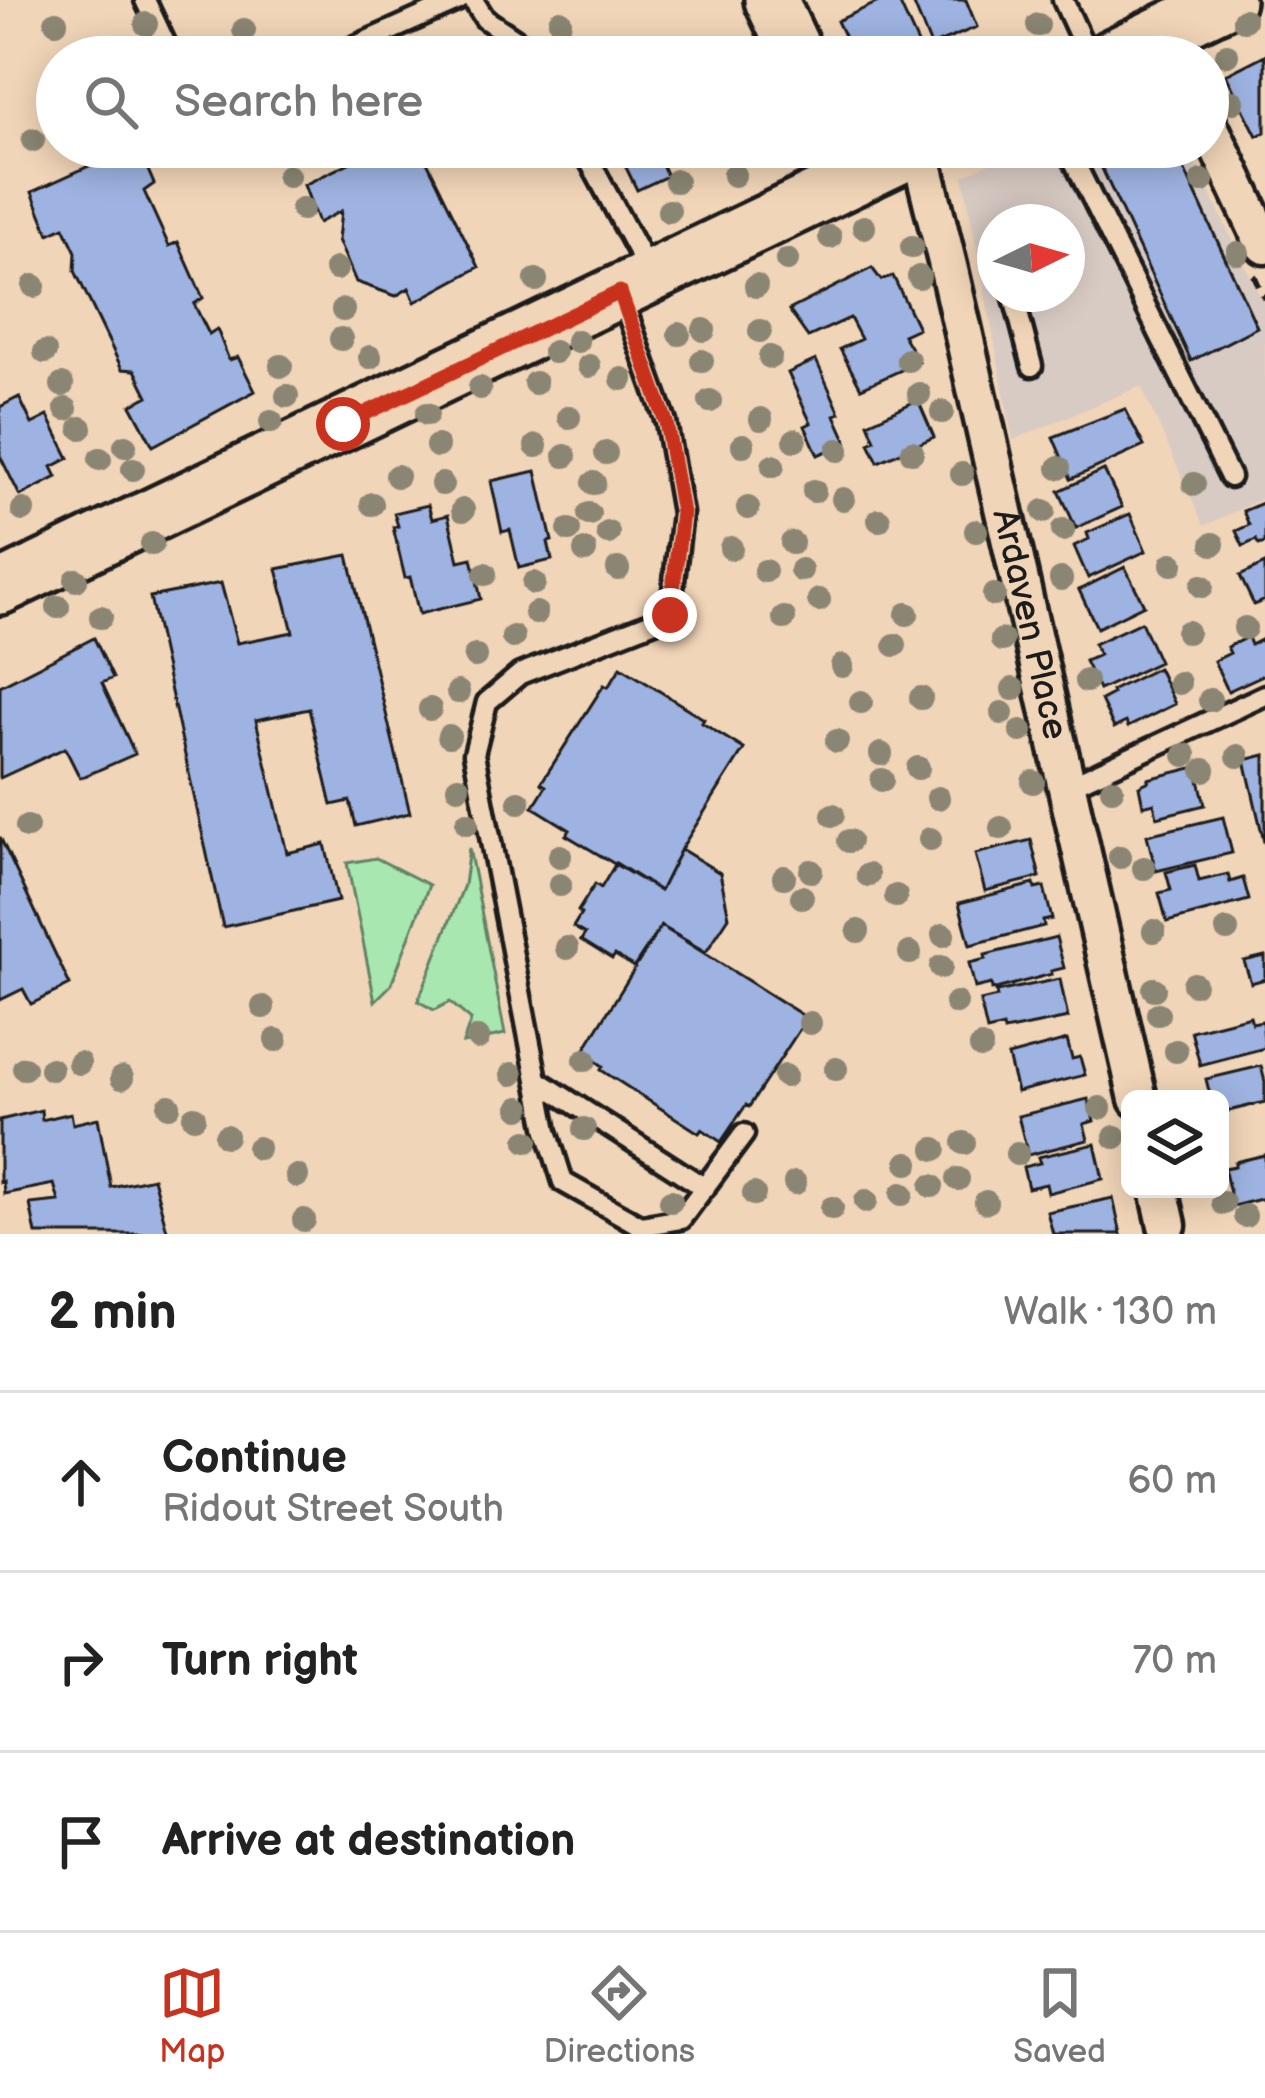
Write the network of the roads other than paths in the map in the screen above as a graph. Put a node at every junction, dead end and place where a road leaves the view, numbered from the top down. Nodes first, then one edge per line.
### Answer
1 (145, 0) edge
2 (459, 0) edge
3 (473, 0) edge
4 (771, 0) edge
5 (1063, 0) edge
6 (1228, 0) edge
7 (162, 36) edge
8 (378, 36) edge
9 (510, 36) edge
10 (788, 36) edge
11 (1079, 36) edge
12 (1180, 36) edge
13 (590, 168) edge
14 (838, 168) edge
15 (925, 168) edge
16 (1077, 168) edge
17 (1229, 168) edge
18 (1265, 245) edge
19 (636, 284) junction
20 (1017, 312) edge
21 (1032, 366) dead end
22 (1230, 477) dead end
23 (0, 588) edge
24 (1265, 695) edge
25 (1067, 787) junction
26 (537, 1080) junction
27 (1136, 1090) edge
28 (744, 1134) dead end
29 (705, 1188) junction

1 - 7 lane
2 - 8 lane
3 - 9 lane
4 - 10 street
5 - 11 lane
6 - 12 street
13 - 19 lane
14 - 19 street
15 - 25 street, Ardaven Place
16 - 22 lane
17 - 18 street
19 - 23 street
19 - 26 lane
20 - 21 lane
24 - 25 lane
25 - 27 street, Ardaven Place
26 - 29 lane
26 - 29 lane
28 - 29 lane

